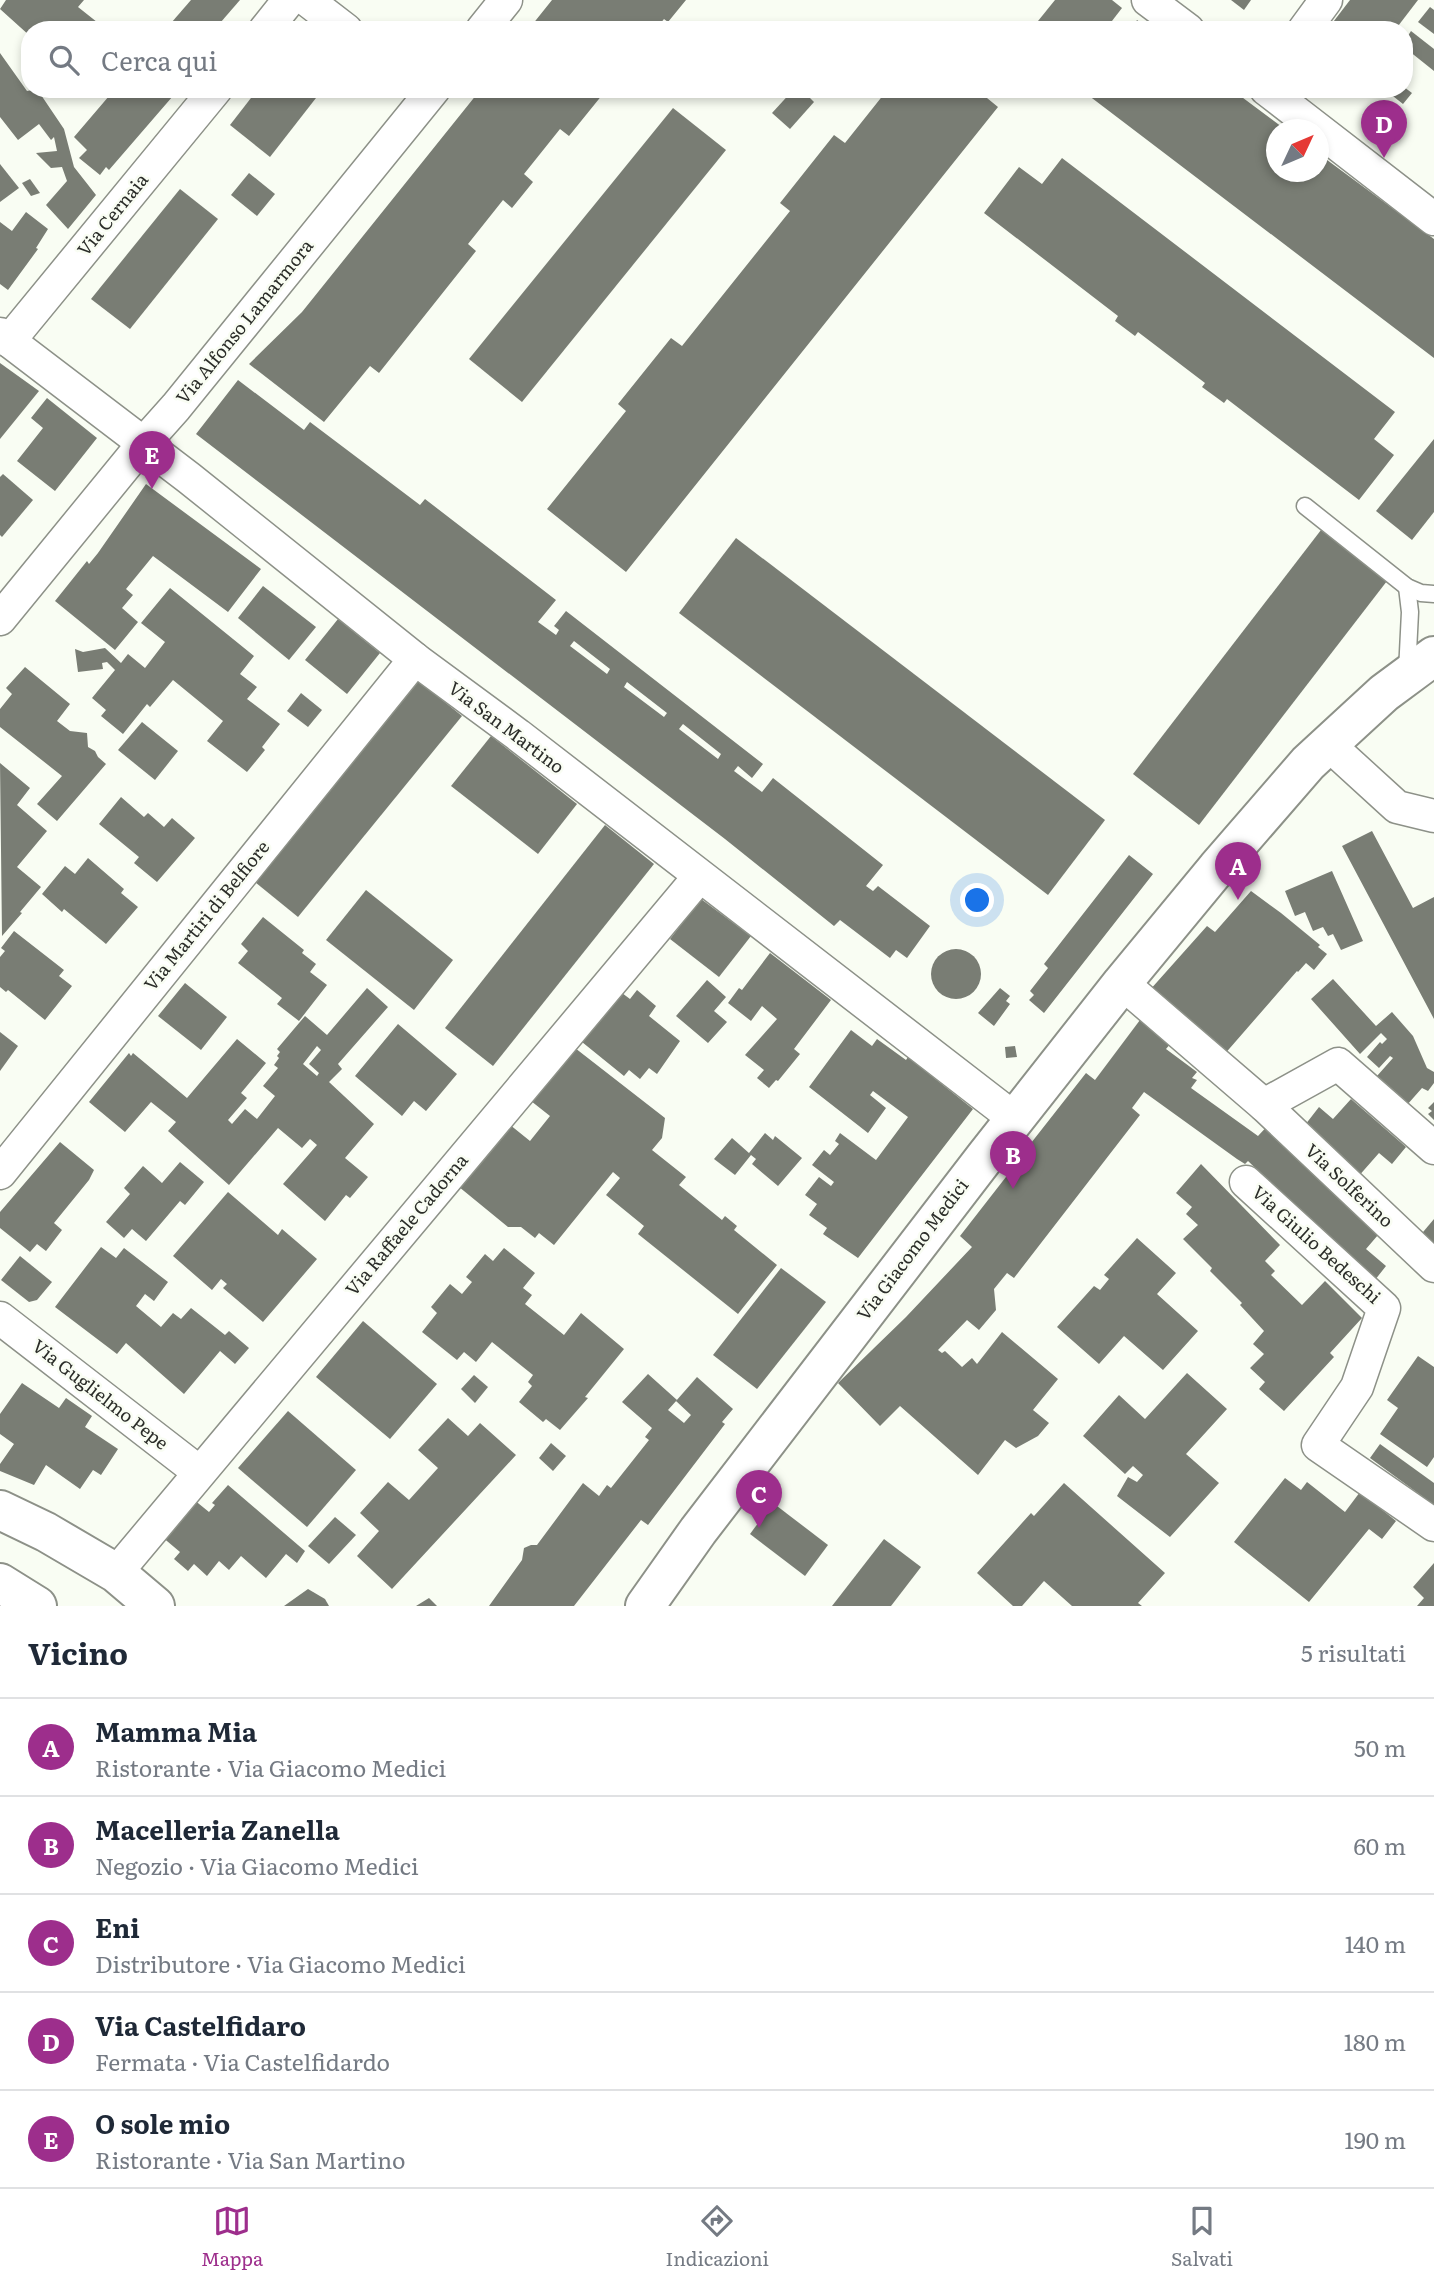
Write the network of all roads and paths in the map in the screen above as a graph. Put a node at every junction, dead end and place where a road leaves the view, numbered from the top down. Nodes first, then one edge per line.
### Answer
1 (289, 0) edge
2 (307, 0) edge
3 (506, 0) edge
4 (1148, 0) edge
5 (1326, 0) edge
6 (272, 21) edge
7 (334, 21) edge
8 (489, 21) edge
9 (1176, 21) edge
10 (1311, 21) edge
11 (208, 98) edge
12 (422, 98) edge
13 (1278, 98) edge
14 (1434, 219) edge
15 (5, 338) edge
16 (143, 444) junction
17 (1305, 506) dead end
18 (1407, 587) junction
19 (1434, 594) edge
20 (0, 618) edge
21 (415, 659) junction
22 (1420, 666) edge
23 (1328, 744) junction
24 (1434, 816) edge
25 (699, 877) junction
26 (1122, 983) junction
27 (1264, 1105) junction
28 (1015, 1119) junction
29 (1434, 1148) edge
30 (0, 1172) edge
31 (1246, 1182) dead end
32 (1434, 1266) edge
33 (0, 1318) edge
34 (199, 1472) junction
35 (0, 1510) edge
36 (1434, 1525) edge
37 (116, 1573) junction
38 (0, 1583) edge
39 (37, 1606) edge
40 (155, 1606) edge
41 (645, 1606) edge

1 - 6 street
2 - 7 street
3 - 8 street
4 - 9 street
5 - 10 street
11 - 15 street, Via Cernaia
12 - 16 street, Via Alfonso Lamarmora
13 - 14 street
15 - 16 street, Via San Martino
16 - 20 street, Via Alfonso Lamarmora
16 - 21 street, Via San Martino
17 - 18 lane
18 - 19 lane
18 - 22 lane
21 - 25 street, Via San Martino
21 - 30 street, Via Martiri di Belfiore
22 - 23 main road, Via Giacomo Medici
23 - 24 street
23 - 26 main road, Via Giacomo Medici
25 - 28 street, Via San Martino
25 - 34 street, Via Raffaele Cadorna
26 - 27 street, Via Solferino
26 - 28 main road, Via Giacomo Medici
27 - 29 street
27 - 32 street, Via Solferino
28 - 41 main road, Via Giacomo Medici
31 - 36 street, Via Giulio Bedeschi
33 - 34 street, Via Guglielmo Pepe
34 - 37 street, Via Raffaele Cadorna
35 - 37 main road
37 - 40 main road
38 - 39 main road

